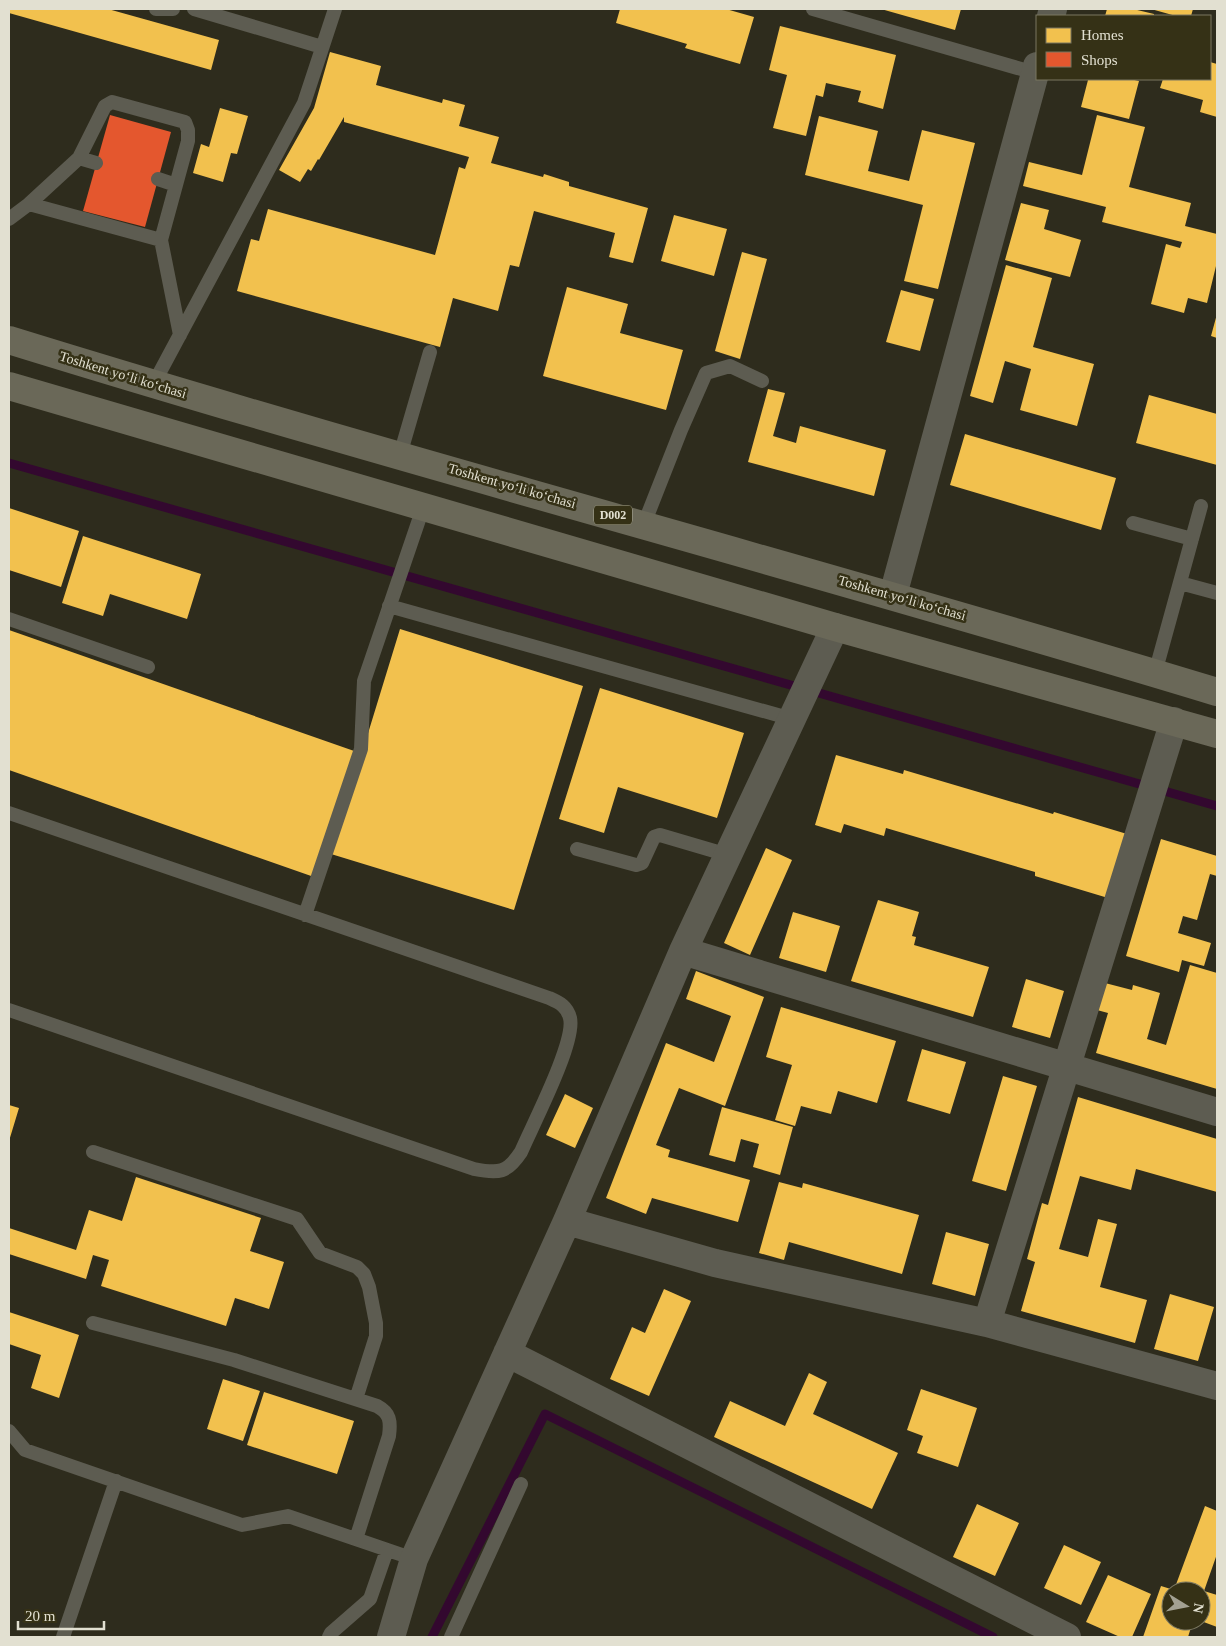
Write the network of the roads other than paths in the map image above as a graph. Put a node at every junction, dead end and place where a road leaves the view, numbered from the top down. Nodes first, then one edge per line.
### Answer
1 (156, 9) edge
2 (173, 9) edge
3 (194, 9) edge
4 (335, 9) edge
5 (813, 9) edge
6 (322, 47) junction
7 (1036, 70) edge
8 (79, 158) junction
9 (96, 163) dead end
10 (158, 180) dead end
11 (176, 185) junction
12 (29, 204) junction
13 (9, 219) edge
14 (161, 240) junction
15 (180, 335) junction
16 (9, 340) edge
17 (430, 352) dead end
18 (762, 381) dead end
19 (154, 385) junction
20 (9, 386) edge
21 (400, 455) junction
22 (1201, 506) dead end
23 (422, 508) junction
24 (1133, 523) dead end
25 (644, 524) junction
26 (1192, 539) junction
27 (1180, 583) junction
28 (1217, 594) edge
29 (893, 595) junction
30 (389, 606) junction
31 (9, 619) edge
32 (835, 627) junction
33 (148, 667) dead end
34 (1156, 673) junction
35 (1217, 692) edge
36 (801, 699) junction
37 (1174, 721) junction
38 (1217, 734) edge
39 (9, 813) edge
40 (577, 849) dead end
41 (728, 855) junction
42 (305, 915) junction
43 (683, 951) junction
44 (9, 1010) edge
45 (1066, 1066) junction
46 (1217, 1112) edge
47 (93, 1152) dead end
48 (567, 1221) junction
49 (987, 1322) junction
50 (94, 1323) dead end
51 (506, 1353) junction
52 (1217, 1386) edge
53 (356, 1399) junction
54 (9, 1431) edge
55 (116, 1481) junction
56 (521, 1484) dead end
57 (356, 1538) junction
58 (387, 1550) junction
59 (414, 1559) junction
60 (63, 1637) edge
61 (330, 1637) edge
62 (391, 1637) edge
63 (451, 1637) edge
64 (1067, 1637) edge

1 - 2 lane
3 - 6 lane
4 - 6 lane
5 - 7 lane
6 - 15 lane
7 - 29 street
8 - 9 lane
8 - 11 lane
8 - 12 lane
10 - 11 lane
11 - 14 lane
12 - 13 lane
12 - 14 lane
14 - 15 lane
15 - 19 lane
16 - 19 highway, Toshkent yo‘li ko‘chasi / D002
17 - 21 lane
18 - 25 lane
19 - 21 highway, Toshkent yo‘li ko‘chasi / D002
20 - 23 highway
21 - 25 highway, Toshkent yo‘li ko‘chasi / D002
22 - 26 lane
23 - 30 lane
23 - 32 highway
24 - 26 lane
25 - 29 highway, Toshkent yo‘li ko‘chasi / D002
26 - 27 lane
27 - 28 lane
27 - 34 lane
29 - 34 highway, Toshkent yo‘li ko‘chasi / D002
30 - 36 lane
30 - 42 lane
31 - 33 lane
32 - 36 street
32 - 37 highway
34 - 35 highway, Toshkent yo‘li ko‘chasi / D002
36 - 41 street
37 - 38 highway
37 - 45 street
39 - 42 lane
40 - 41 lane
41 - 43 street
42 - 44 lane
43 - 45 street
43 - 48 street
45 - 46 street
45 - 49 street
47 - 53 lane
48 - 49 street
48 - 51 street
49 - 52 street
50 - 53 lane
51 - 59 street
51 - 64 street
53 - 57 lane
54 - 55 lane
55 - 57 lane
55 - 60 lane
56 - 63 lane
57 - 58 lane
58 - 59 lane
58 - 61 lane
59 - 62 street

